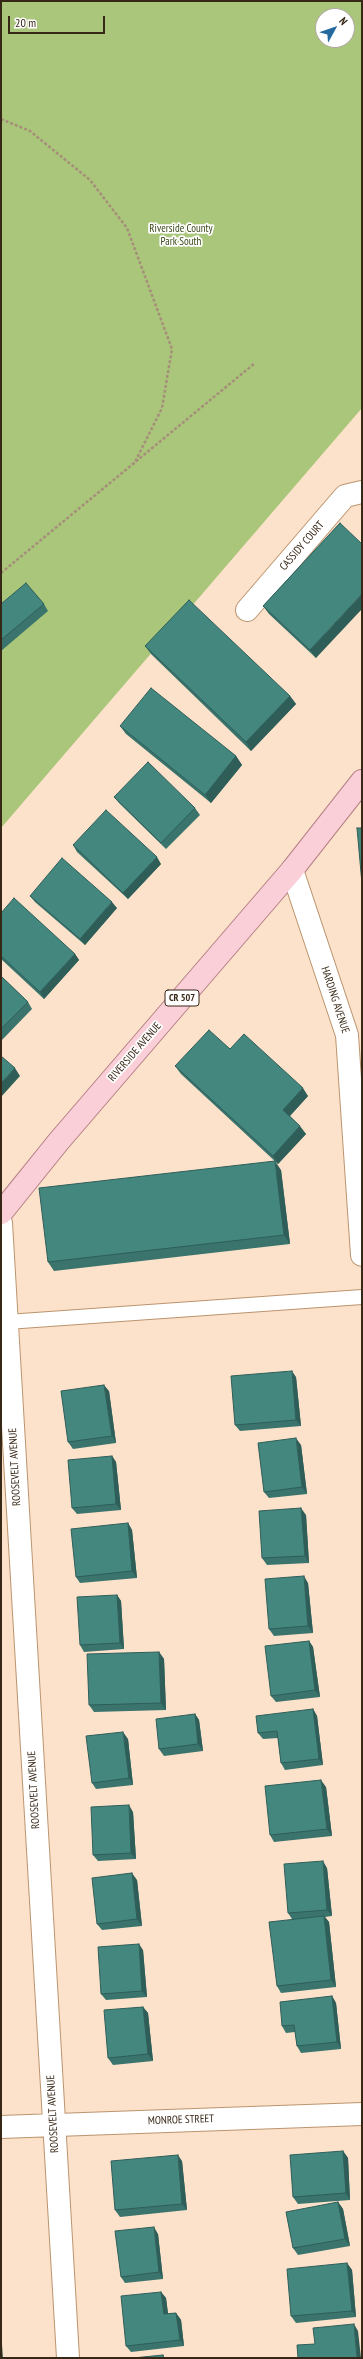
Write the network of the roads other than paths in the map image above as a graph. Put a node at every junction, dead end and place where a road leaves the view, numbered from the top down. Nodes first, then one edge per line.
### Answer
1 (362, 492) edge
2 (248, 610) dead end
3 (358, 792) edge
4 (292, 870) junction
5 (1, 1213) edge
6 (1, 1223) edge
7 (362, 1255) edge
8 (362, 1297) edge
9 (7, 1322) junction
10 (362, 2114) edge
11 (53, 2124) junction
12 (1, 2127) edge
13 (68, 2358) edge

1 - 2 street, CASSIDY COURT
3 - 4 main road, RIVERSIDE AVENUE / CR 507
4 - 5 main road, RIVERSIDE AVENUE / CR 507
4 - 7 street, HARDING AVENUE
6 - 9 street, ROOSEVELT AVENUE
8 - 9 lane
9 - 11 street, ROOSEVELT AVENUE
10 - 11 street, MONROE STREET
11 - 12 street, MONROE STREET
11 - 13 street, ROOSEVELT AVENUE

